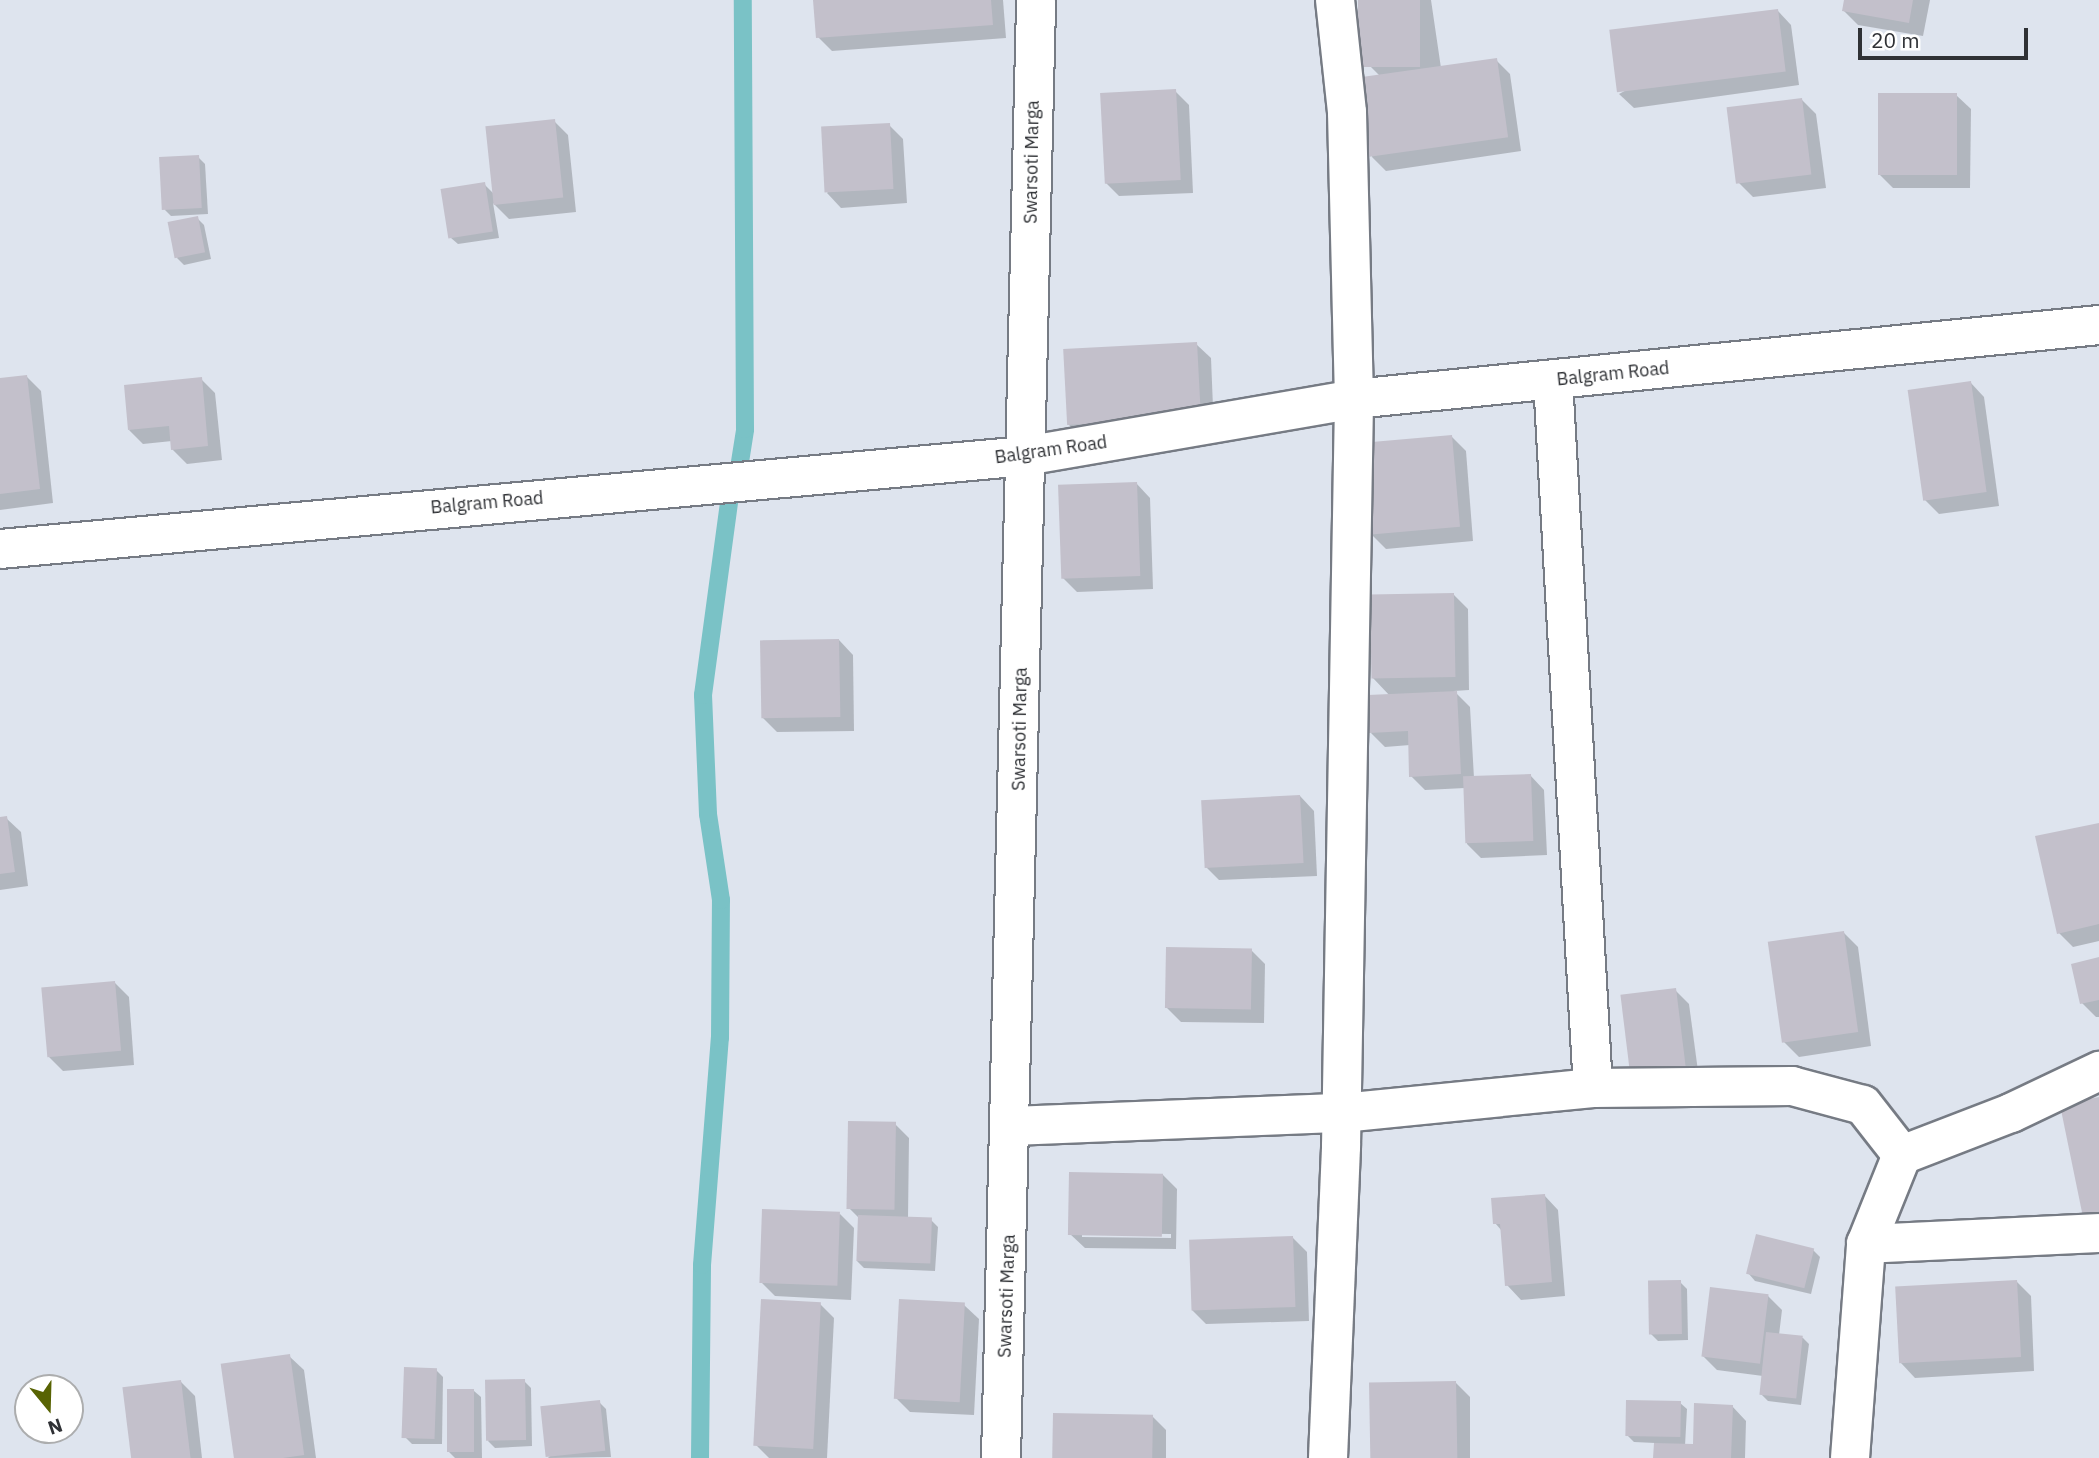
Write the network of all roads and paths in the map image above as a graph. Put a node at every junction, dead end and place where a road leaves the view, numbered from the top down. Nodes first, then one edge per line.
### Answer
1 (1035, 0) edge
2 (1335, 0) edge
3 (2099, 326) edge
4 (1553, 380) junction
5 (1354, 399) junction
6 (1026, 456) junction
7 (0, 549) edge
8 (2099, 1071) edge
9 (1593, 1088) junction
10 (1342, 1113) junction
11 (1012, 1126) junction
12 (1902, 1155) junction
13 (2099, 1233) edge
14 (1866, 1244) junction
15 (1002, 1458) edge
16 (1328, 1458) edge
17 (1850, 1458) edge

1 - 6 street, Swarsoti Marga
2 - 5 street
3 - 4 street, Balgram Road
4 - 5 street, Balgram Road
4 - 9 street
5 - 6 street, Balgram Road
5 - 10 street
6 - 7 street, Balgram Road
6 - 11 street, Swarsoti Marga
8 - 12 street
9 - 10 street
9 - 12 street
10 - 11 street
10 - 16 street
11 - 15 street, Swarsoti Marga
12 - 14 street
13 - 14 street
14 - 17 street

